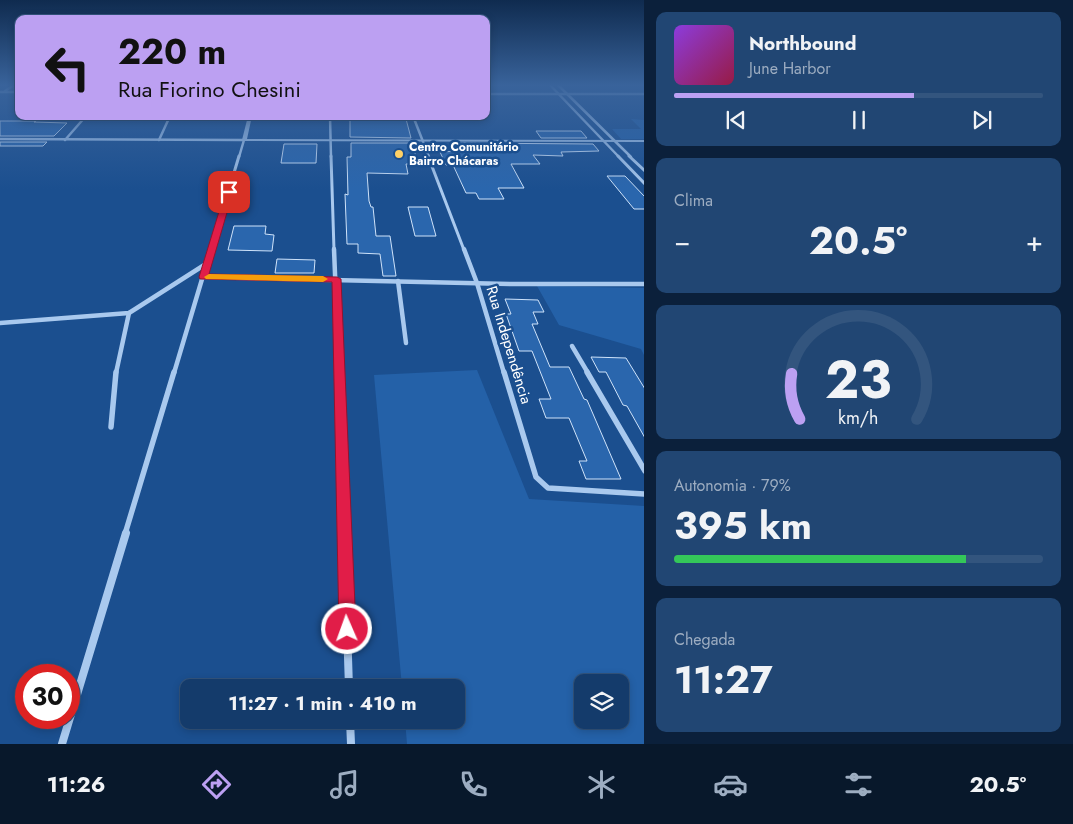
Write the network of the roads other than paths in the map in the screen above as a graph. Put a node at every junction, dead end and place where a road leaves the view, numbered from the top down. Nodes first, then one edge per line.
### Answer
1 (82, 120) edge
2 (168, 120) edge
3 (249, 120) edge
4 (330, 120) edge
5 (414, 120) edge
6 (584, 120) edge
7 (593, 120) edge
8 (0, 139) edge
9 (65, 140) junction
10 (158, 140) junction
11 (244, 140) junction
12 (421, 140) junction
13 (331, 141) junction
14 (605, 141) junction
15 (614, 141) junction
16 (644, 142) edge
17 (644, 171) edge
18 (644, 184) edge
19 (209, 262) junction
20 (203, 277) junction
21 (337, 279) junction
22 (398, 281) junction
23 (477, 283) junction
24 (644, 284) edge
25 (129, 313) junction
26 (0, 323) edge
27 (406, 343) dead end
28 (572, 346) dead end
29 (111, 427) dead end
30 (644, 471) edge
31 (644, 494) edge
32 (349, 679) edge
33 (350, 729) edge
34 (62, 744) edge
35 (351, 744) edge

1 - 9 street
2 - 10 street
3 - 11 street
4 - 13 street
5 - 12 street, Rua Independência
6 - 14 street
7 - 15 street
8 - 9 street
9 - 10 street
10 - 11 street
11 - 13 street
11 - 19 street
12 - 13 street
12 - 14 street
12 - 23 street, Rua Independência
13 - 21 street
14 - 15 street
14 - 18 street
15 - 16 street
15 - 17 street
19 - 20 street
19 - 25 street
20 - 21 street
20 - 34 street
21 - 22 street
21 - 32 street
22 - 23 street
22 - 27 street
23 - 24 street
23 - 31 street, Rua Independência
25 - 26 street
25 - 29 street
28 - 30 street
33 - 35 street

